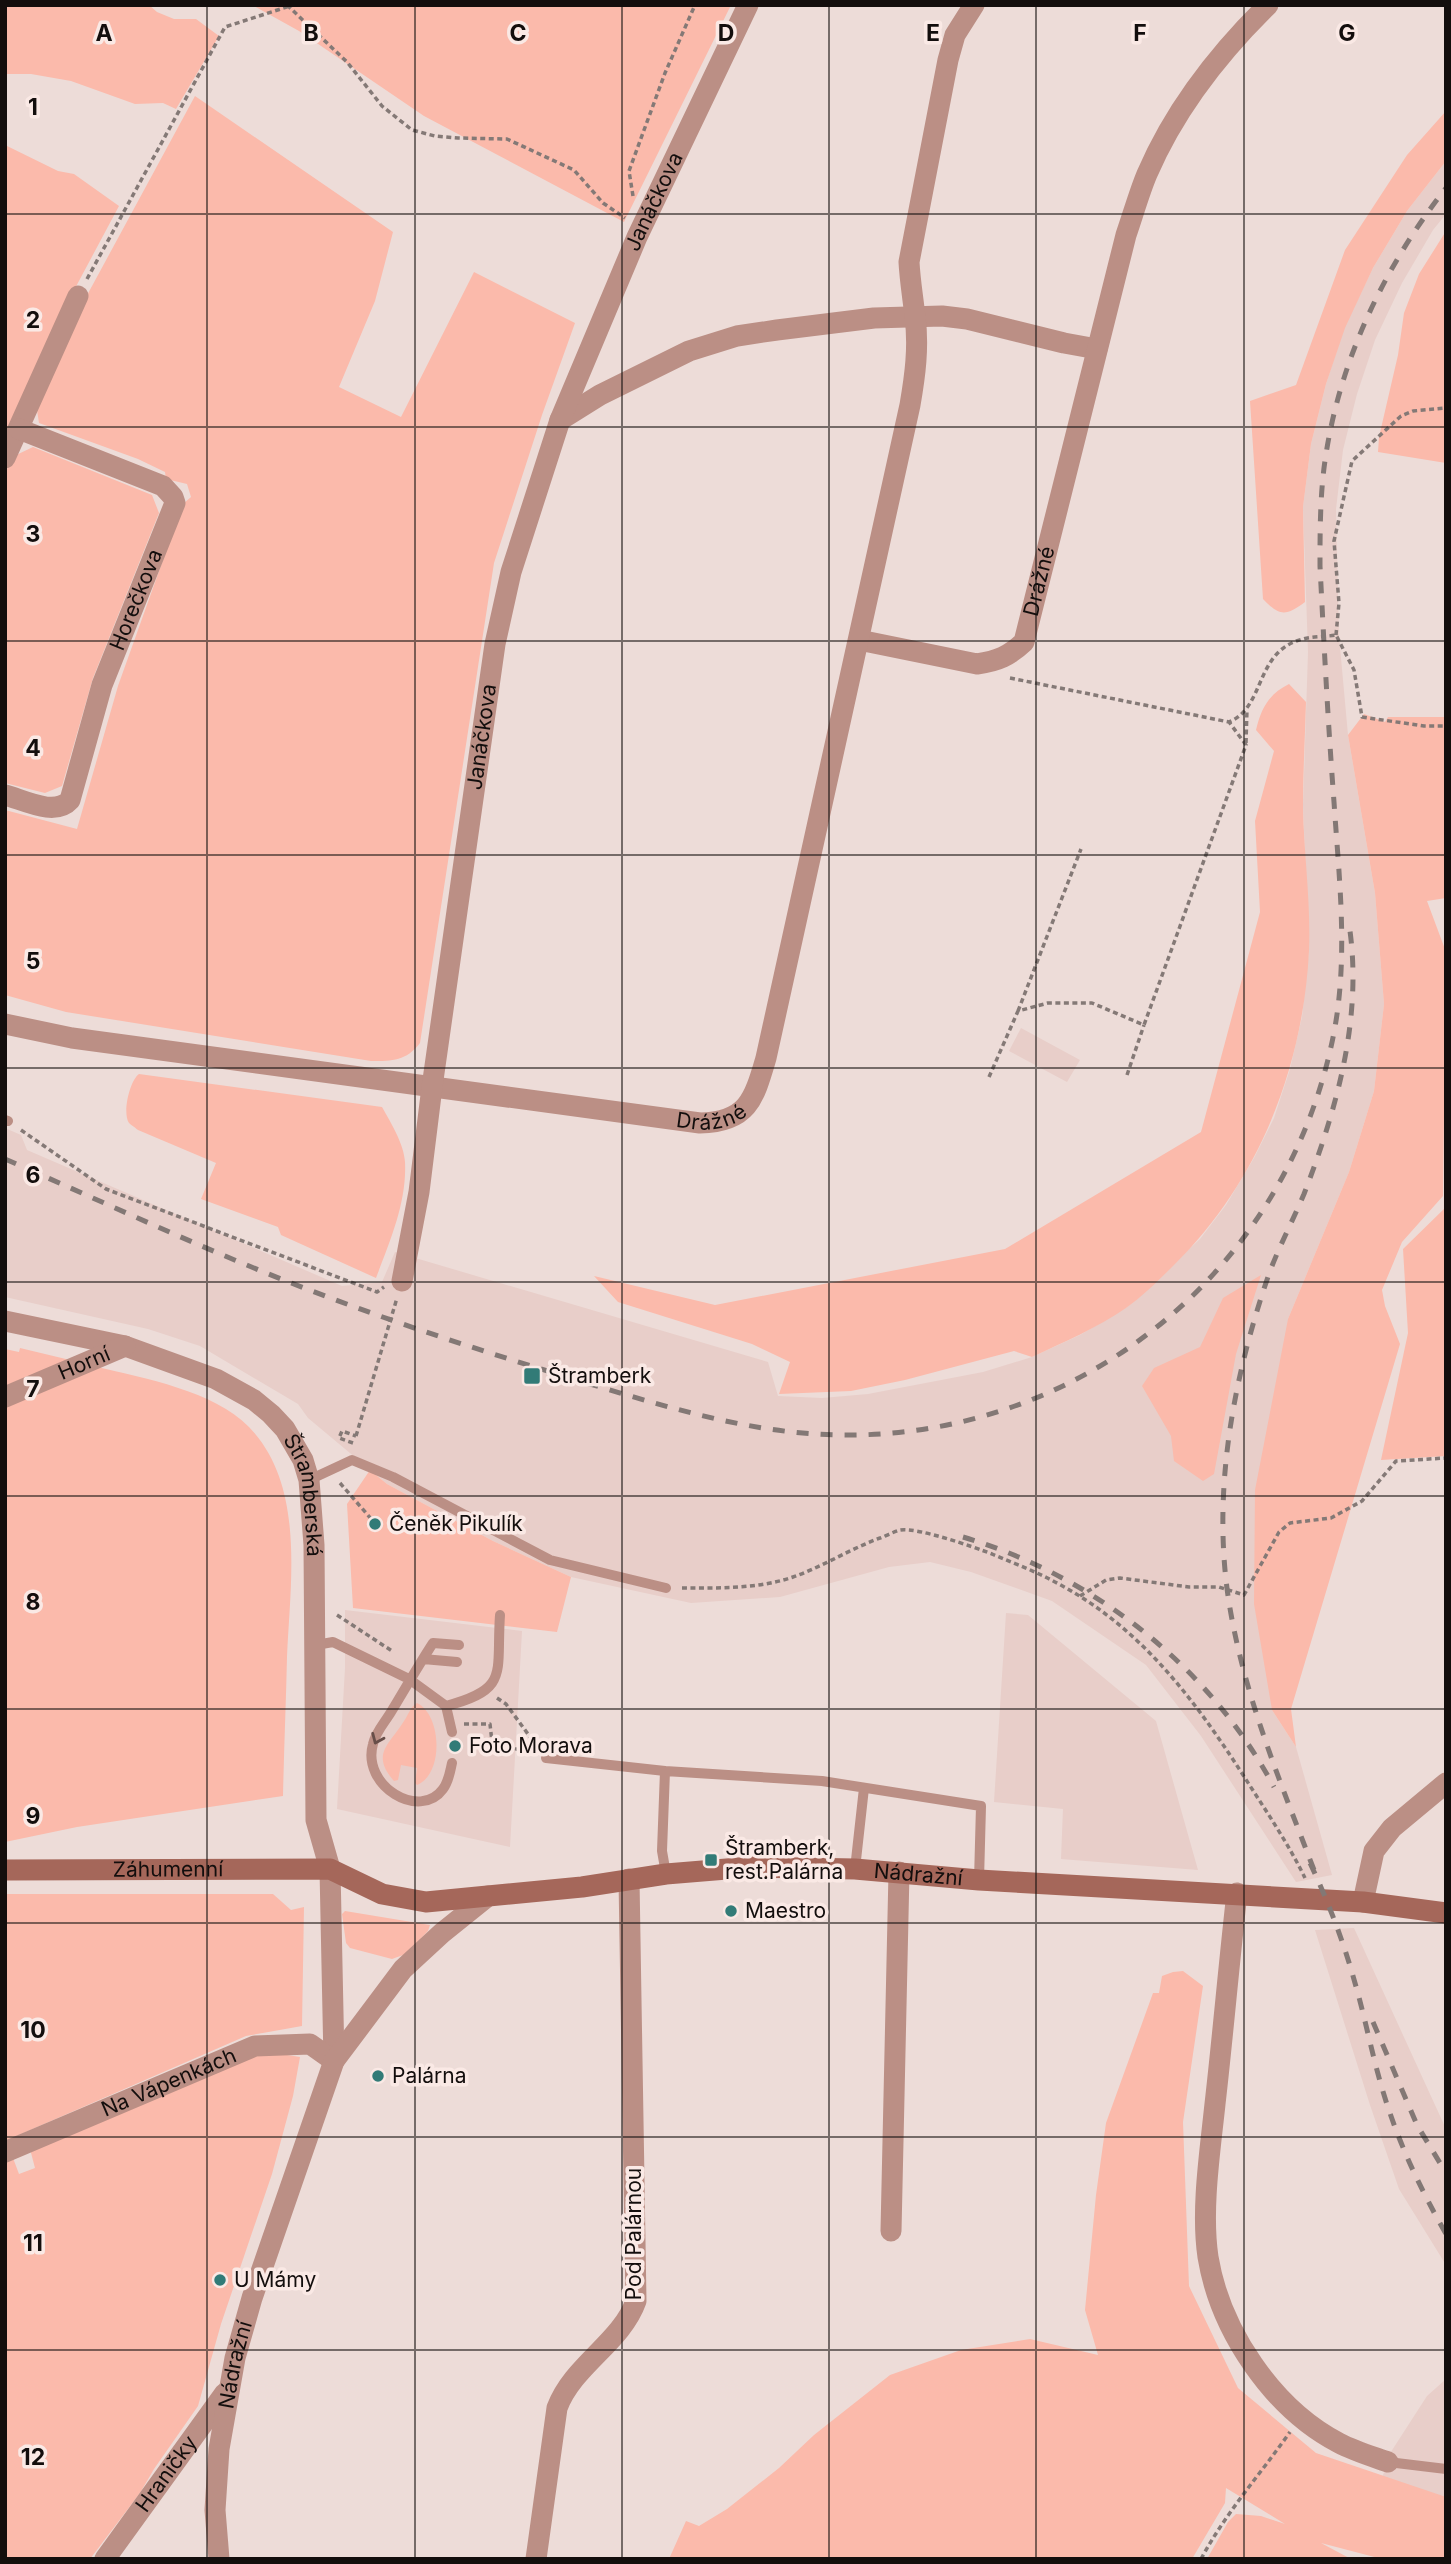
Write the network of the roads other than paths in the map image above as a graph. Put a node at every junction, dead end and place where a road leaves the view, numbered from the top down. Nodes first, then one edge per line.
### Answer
1 (748, 5) edge
2 (1268, 5) edge
3 (967, 10) edge
4 (78, 296) road end
5 (915, 318) junction
6 (1097, 349) junction
7 (559, 420) junction
8 (19, 429) junction
9 (5, 458) edge
10 (859, 640) junction
11 (5, 794) edge
12 (5, 1024) edge
13 (432, 1087) junction
14 (401, 1285) road end
15 (5, 1321) edge
16 (125, 1346) junction
17 (5, 1397) edge
18 (309, 1480) junction
19 (666, 1588) road end
20 (500, 1615) dead end
21 (316, 1645) junction
22 (459, 1645) dead end
23 (423, 1659) junction
24 (457, 1662) dead end
25 (409, 1679) junction
26 (446, 1706) junction
27 (451, 1728) road end
28 (545, 1758) road end
29 (452, 1763) dead end
30 (665, 1771) junction
31 (1446, 1783) edge
32 (864, 1788) junction
33 (330, 1869) junction
34 (5, 1870) edge
35 (855, 1870) junction
36 (899, 1872) junction
37 (666, 1874) junction
38 (629, 1880) junction
39 (979, 1880) junction
40 (1237, 1893) junction
41 (488, 1896) junction
42 (1363, 1902) junction
43 (1446, 1913) edge
44 (334, 2061) junction
45 (5, 2152) edge
46 (891, 2231) dead end
47 (229, 2388) junction
48 (1388, 2462) joint
49 (1446, 2469) edge
50 (105, 2559) edge
51 (219, 2559) edge
52 (536, 2559) edge

1 - 7 street, Janáčkova
2 - 6 street, Drážné
3 - 5 street, Drážné
4 - 8 street
5 - 6 street
5 - 7 street
5 - 10 street, Drážné
6 - 10 street, Drážné
7 - 13 street, Janáčkova
8 - 9 street
8 - 11 street, Horečkova
10 - 13 street, Drážné
12 - 13 street
13 - 14 street
15 - 16 street, Štramberská
16 - 17 street, Horní
16 - 18 street, Štramberská
18 - 19 lane
18 - 21 street, Štramberská
20 - 26 lane
21 - 25 lane
21 - 33 street, Štramberská
22 - 23 lane
23 - 24 lane
23 - 25 lane
25 - 26 lane
25 -> 29 lane
26 - 27 lane
28 - 30 lane
30 - 32 lane
30 - 37 lane
31 - 42 street
32 - 35 lane
32 - 39 lane
33 - 34 main road, Záhumenní
33 - 41 main road
33 - 44 street, Nádražní
35 - 36 main road, Nádražní
35 - 37 main road, Nádražní
36 - 39 main road, Nádražní
36 - 46 street
37 - 38 main road, Nádražní
38 - 41 main road, Nádražní
38 - 52 street, Pod Palárnou
39 - 40 main road, Nádražní
40 - 42 main road, Nádražní
40 - 48 street
41 - 44 street, Nádražní
42 - 43 main road, Nádražní
44 - 45 street, Na Vápenkách
44 - 47 street, Nádražní
47 - 50 street, Hraničky
47 - 51 street, Nádražní
48 - 49 lane

